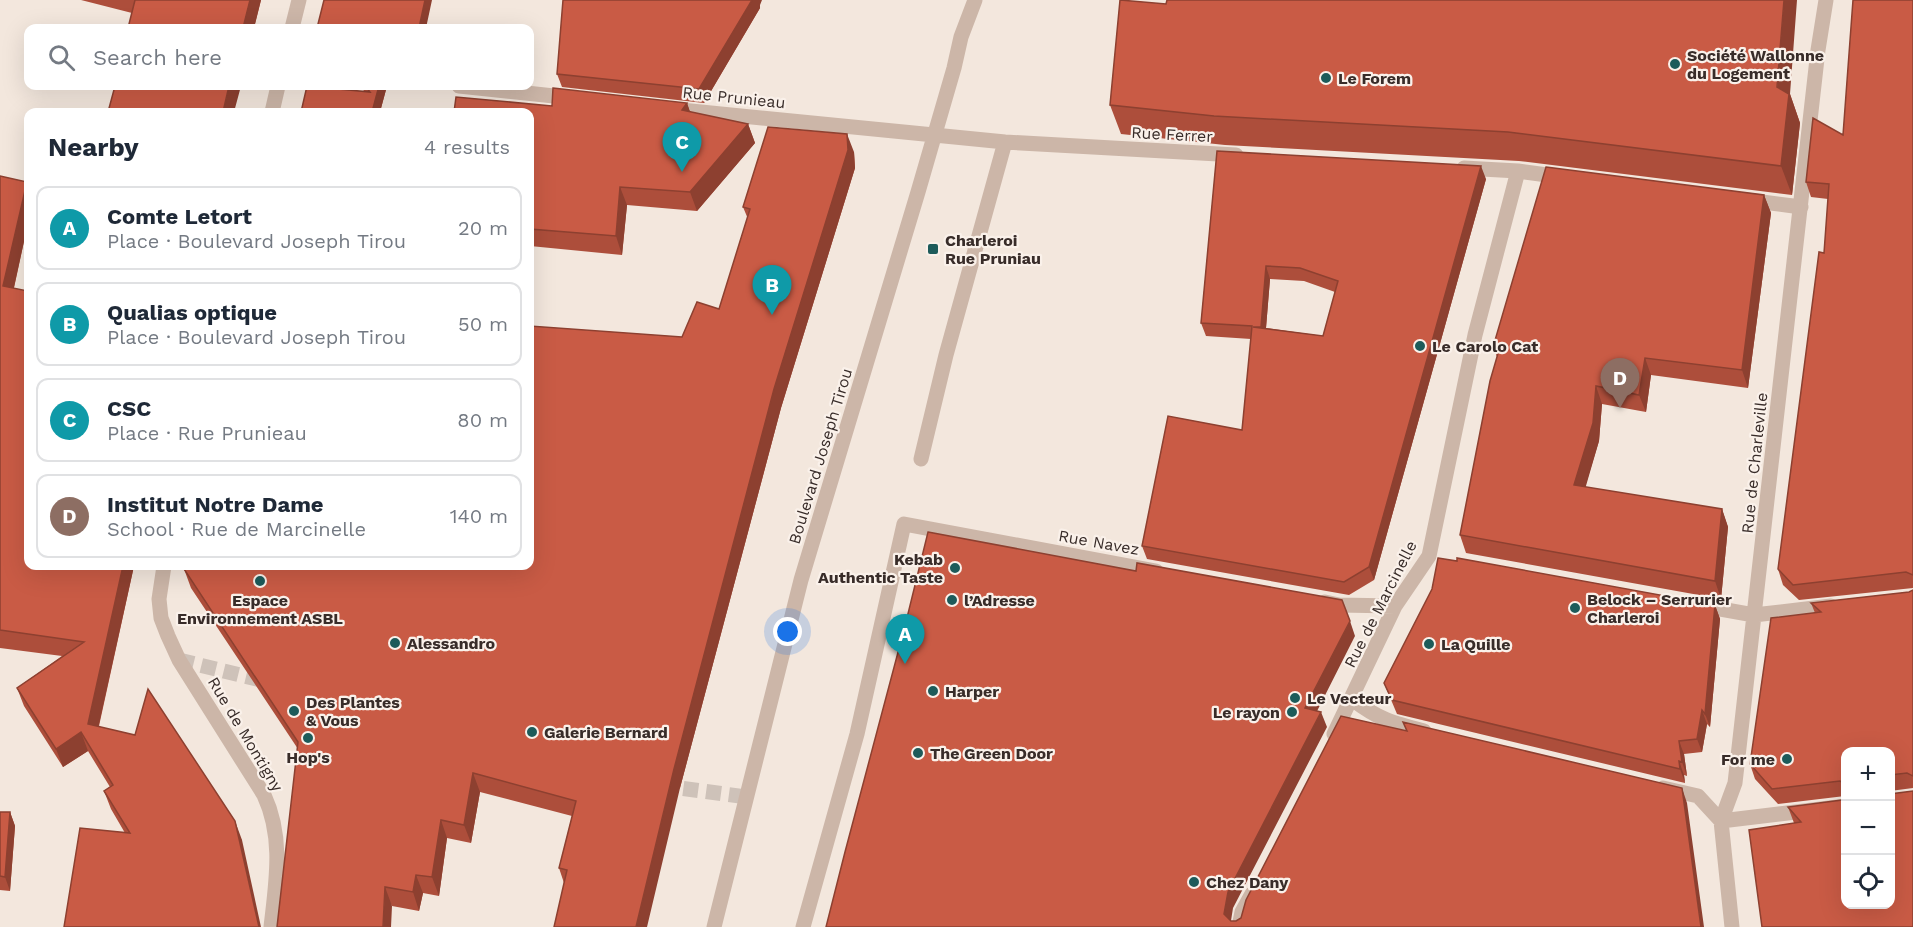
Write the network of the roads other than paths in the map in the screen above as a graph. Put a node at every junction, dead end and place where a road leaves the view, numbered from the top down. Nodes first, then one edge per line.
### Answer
1 (299, 0) edge
2 (975, 0) edge
3 (1826, 0) edge
4 (293, 24) edge
5 (277, 90) edge
6 (496, 90) edge
7 (588, 100) edge
8 (659, 107) edge
9 (273, 108) edge
10 (934, 135) junction
11 (1005, 142) junction
12 (1256, 156) edge
13 (1446, 167) edge
14 (1518, 171) junction
15 (1577, 179) edge
16 (1730, 198) edge
17 (1801, 207) junction
18 (921, 459) dead end
19 (163, 570) edge
20 (1174, 574) edge
21 (1316, 600) edge
22 (1685, 602) edge
23 (1845, 604) edge
24 (1395, 606) junction
25 (1754, 615) junction
26 (1352, 699) junction
27 (1433, 733) edge
28 (1324, 753) edge
29 (1652, 785) edge
30 (1841, 806) edge
31 (1721, 821) junction
32 (1259, 880) edge
33 (271, 927) edge
34 (714, 927) edge
35 (803, 927) edge
36 (1239, 927) edge
37 (1732, 927) edge

1 - 4 street
2 - 10 street, Boulevard Joseph Tirou
3 - 17 street, Rue de Charleville
5 - 9 street
6 - 7 street
8 - 10 street, Rue Prunieau
10 - 11 street, Rue Ferrer
10 - 34 street, Boulevard Joseph Tirou
11 - 12 street, Rue Ferrer
11 - 18 street
13 - 14 street
14 - 15 street
14 - 24 street, Rue de Marcinelle
16 - 17 street
17 - 25 street, Rue de Charleville
19 - 33 street, Rue de Montigny
20 - 35 street, Rue Navez
21 - 24 street
22 - 25 street
23 - 25 street
24 - 26 street, Rue de Marcinelle
25 - 31 street, Rue de Charleville
26 - 27 street
26 - 28 street, Rue de Marcinelle
29 - 31 street
30 - 31 street
31 - 37 street, Rue de Charleville
32 - 36 street

